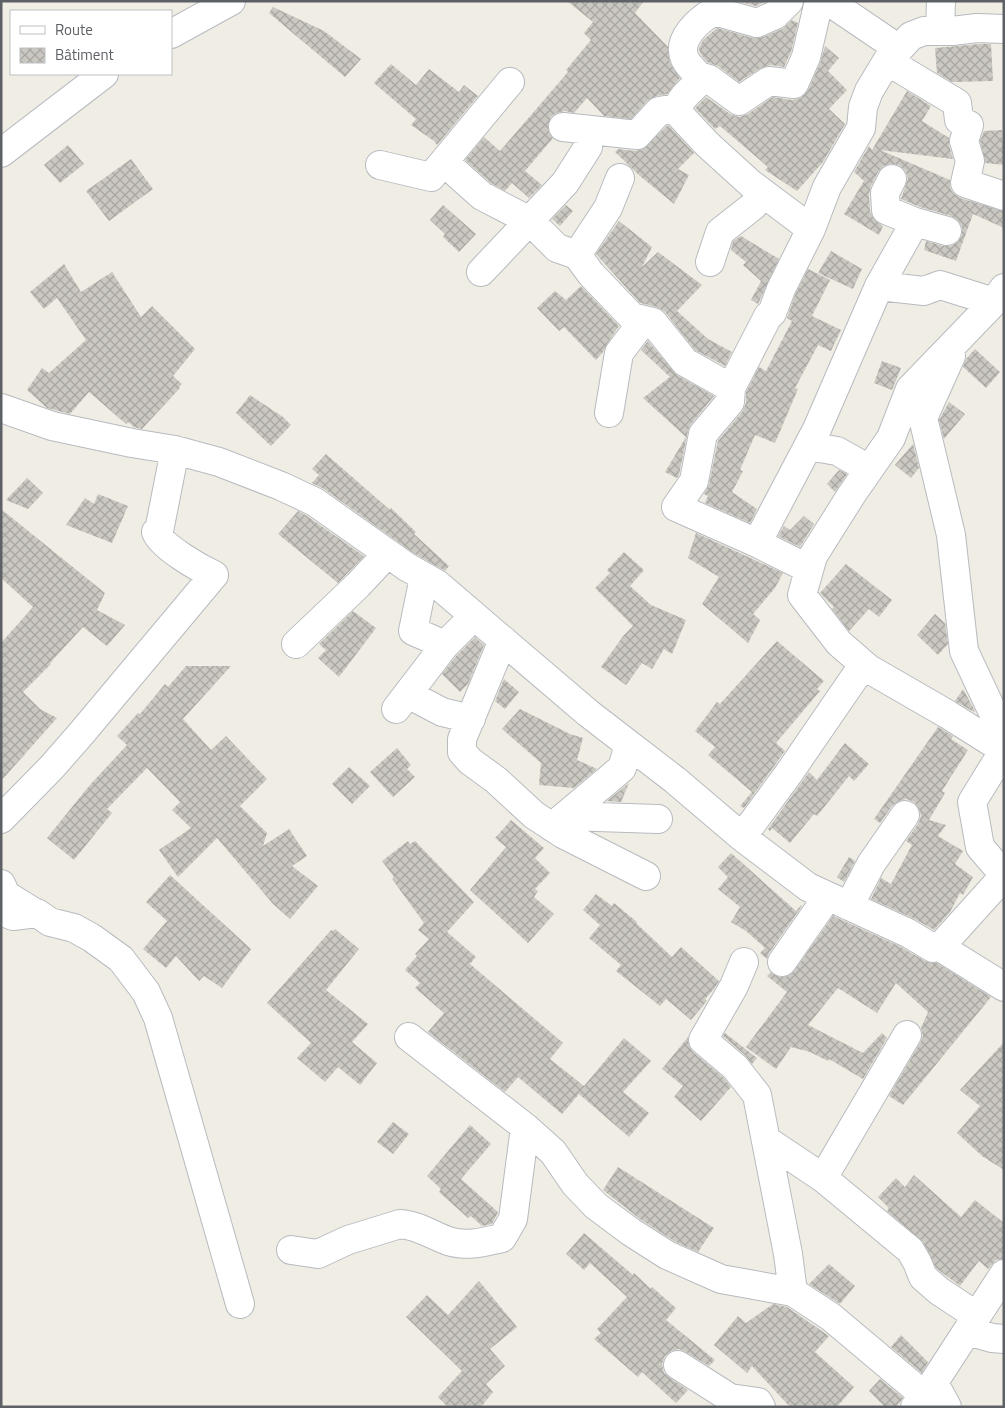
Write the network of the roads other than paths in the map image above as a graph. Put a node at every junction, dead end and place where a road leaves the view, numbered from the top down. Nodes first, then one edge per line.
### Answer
1 (231, 1) edge
2 (789, 1) edge
3 (819, 1) edge
4 (828, 1) edge
5 (941, 1) edge
6 (1004, 29) edge
7 (940, 31) junction
8 (172, 33) edge
9 (893, 55) junction
10 (103, 75) edge
11 (698, 76) junction
12 (510, 82) dead end
13 (677, 108) junction
14 (563, 127) dead end
15 (588, 146) dead end
16 (1, 153) edge
17 (444, 162) junction
18 (380, 165) dead end
19 (620, 178) dead end
20 (892, 179) dead end
21 (762, 193) junction
22 (1004, 196) edge
23 (530, 221) junction
24 (915, 222) junction
25 (811, 229) junction
26 (947, 231) dead end
27 (577, 255) junction
28 (710, 262) dead end
29 (481, 272) dead end
30 (879, 286) junction
31 (999, 295) edge
32 (644, 320) junction
33 (958, 339) junction
34 (731, 388) junction
35 (1, 408) edge
36 (609, 413) dead end
37 (808, 446) junction
38 (176, 450) junction
39 (869, 469) junction
40 (757, 543) junction
41 (387, 554) junction
42 (809, 569) junction
43 (424, 577) junction
44 (474, 616) junction
45 (503, 640) junction
46 (296, 644) dead end
47 (445, 645) junction
48 (869, 669) junction
49 (471, 719) junction
50 (1004, 736) edge
51 (629, 745) junction
52 (1004, 750) edge
53 (905, 815) dead end
54 (658, 818) dead end
55 (1, 819) edge
56 (559, 822) junction
57 (742, 837) junction
58 (646, 876) dead end
59 (1, 884) edge
60 (1000, 889) edge
61 (838, 901) junction
62 (1, 911) edge
63 (37, 913) junction
64 (940, 947) junction
65 (744, 962) dead end
66 (782, 962) dead end
67 (1004, 987) edge
68 (907, 1035) dead end
69 (409, 1038) dead end
70 (526, 1127) junction
71 (766, 1140) junction
72 (823, 1178) junction
73 (291, 1250) dead end
74 (1004, 1274) edge
75 (794, 1292) junction
76 (240, 1304) dead end
77 (972, 1324) junction
78 (1004, 1339) edge
79 (678, 1365) dead end
80 (930, 1398) edge
81 (761, 1407) edge

1 - 8 street
2 - 11 street
3 - 11 street
4 - 9 street
5 - 7 street
6 - 7 street
7 - 9 street
9 - 22 street
9 - 25 street
10 - 16 street
11 - 13 street
12 - 17 street
13 - 14 street
13 - 21 street
15 - 23 street
17 - 18 street
17 - 23 street
19 - 27 street
20 - 24 street
21 - 25 street
21 - 28 street
23 - 27 street
23 - 29 street
24 - 26 street
24 - 30 street
25 - 34 street
27 - 32 street
30 - 31 street
30 - 37 street
31 - 33 street
32 - 34 street
32 - 36 street
33 - 39 street
33 - 50 street
34 - 40 street
35 - 38 street
37 - 39 street
37 - 40 street
38 - 41 street
38 - 55 street
39 - 42 street
40 - 42 street
41 - 43 street
41 - 46 street
42 - 48 street
43 - 44 street
43 - 47 street
44 - 45 street
44 - 47 street
45 - 49 street
45 - 51 street
47 - 49 street
48 - 52 street
48 - 57 street
49 - 56 street
51 - 56 street
51 - 57 street
52 - 60 street
53 - 61 street
54 - 56 street
56 - 58 street
57 - 61 street
59 - 63 street
60 - 64 street
61 - 64 street
61 - 66 street
62 - 63 street
63 - 76 street
64 - 67 street
65 - 71 street
68 - 72 street
69 - 70 street
70 - 73 street
70 - 75 street
71 - 72 street
71 - 75 street
72 - 77 street
74 - 77 street
75 - 80 street
77 - 78 street
77 - 80 street
79 - 81 street

